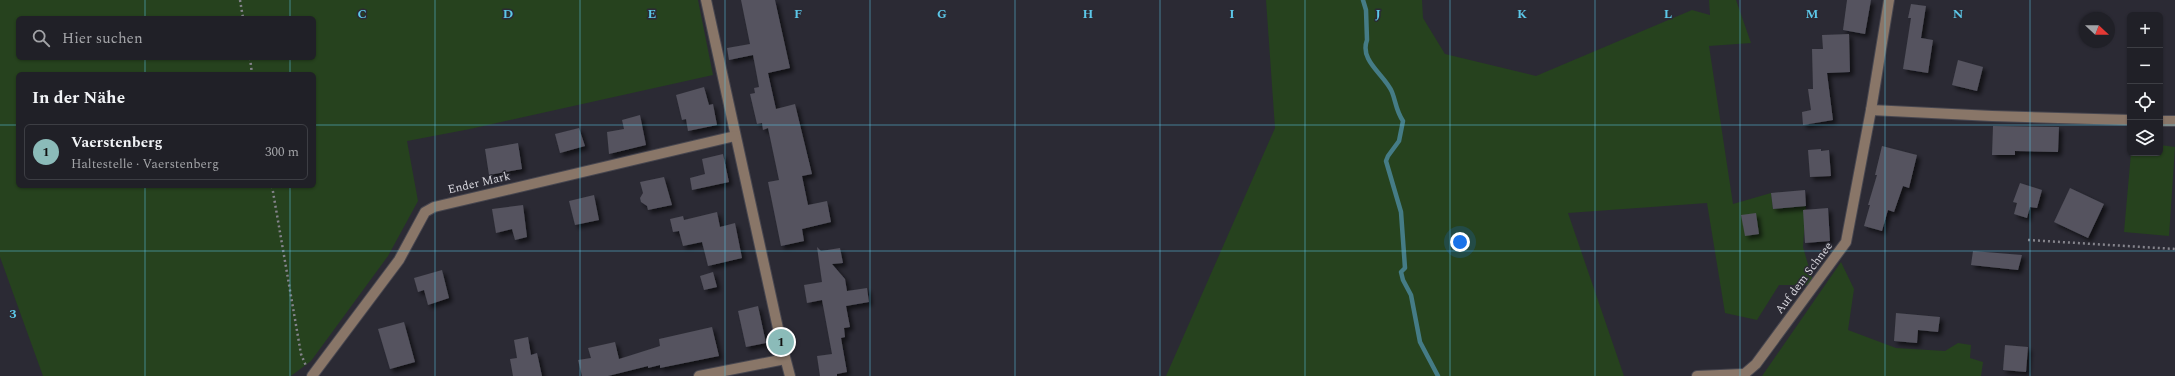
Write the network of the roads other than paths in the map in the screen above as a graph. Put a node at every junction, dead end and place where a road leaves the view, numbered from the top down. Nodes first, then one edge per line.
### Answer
1 (706, 0) edge
2 (1889, 0) edge
3 (1871, 110) junction
4 (2127, 120) edge
5 (2163, 120) edge
6 (2175, 121) edge
7 (735, 136) junction
8 (785, 359) junction
9 (309, 372) edge
10 (1743, 375) edge
11 (699, 376) edge
12 (790, 376) edge
13 (1697, 376) edge

1 - 7 street
2 - 3 street, Auf dem Schnee
3 - 4 street
3 - 10 street, Auf dem Schnee
5 - 6 street
7 - 8 street
7 - 9 street, Ender Mark
8 - 11 street
8 - 12 street
10 - 13 street

